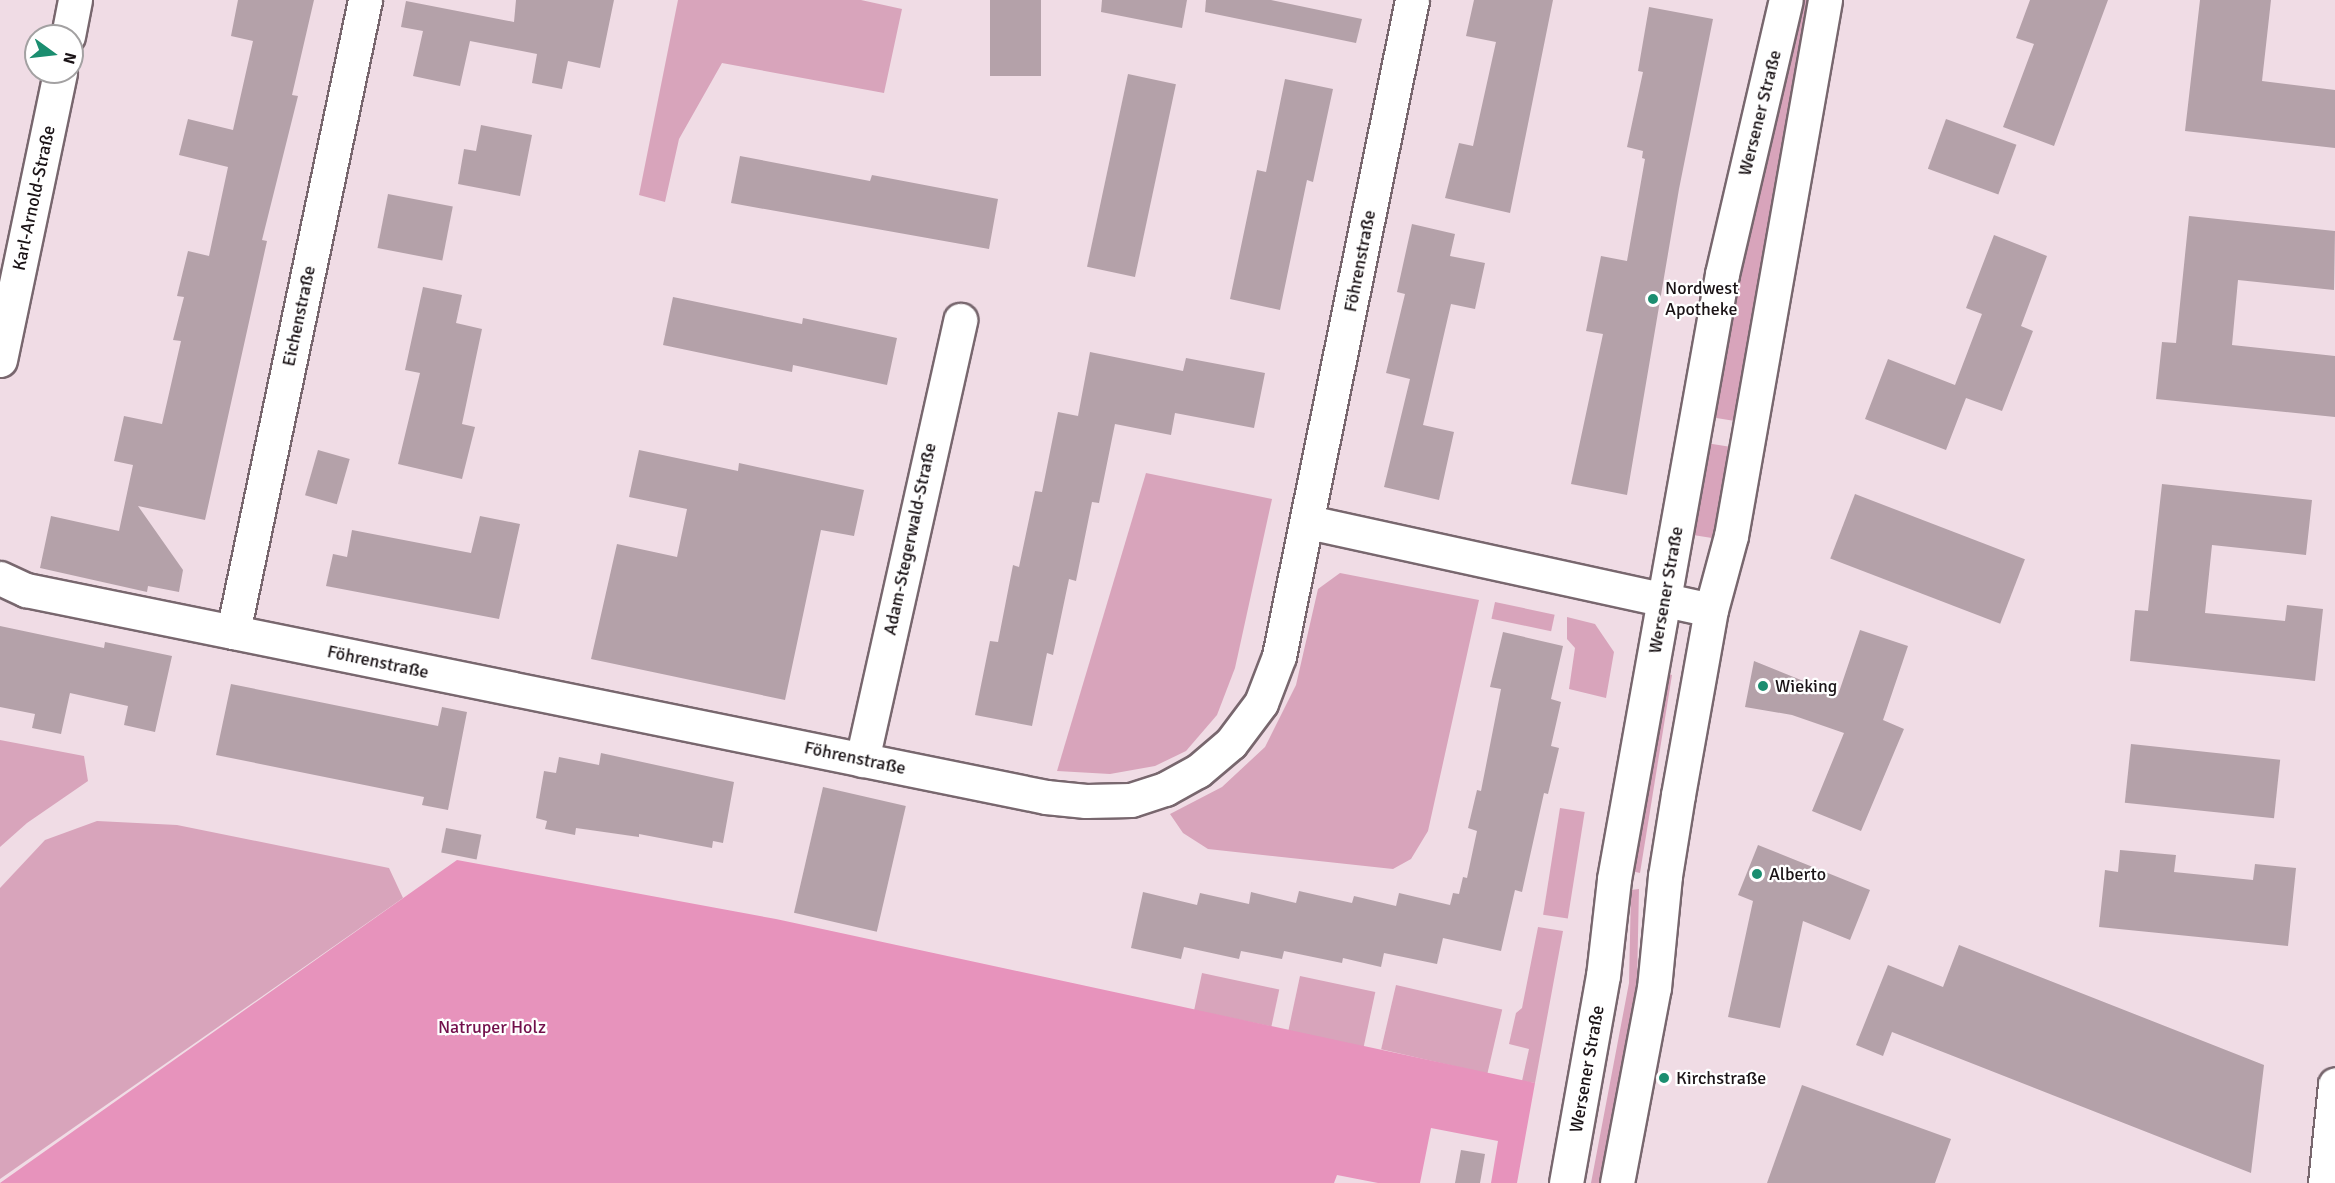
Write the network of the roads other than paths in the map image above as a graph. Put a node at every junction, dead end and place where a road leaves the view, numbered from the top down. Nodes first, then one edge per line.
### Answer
1 (75, 0) edge
2 (365, 0) edge
3 (1412, 0) edge
4 (1786, 0) edge
5 (1825, 0) edge
6 (70, 24) edge
7 (58, 84) edge
8 (960, 320) dead end
9 (0, 360) edge
10 (1308, 522) junction
11 (0, 578) edge
12 (1665, 601) junction
13 (1711, 610) junction
14 (233, 632) junction
15 (862, 760) junction
16 (2335, 1085) edge
17 (1566, 1183) edge
18 (1617, 1183) edge
19 (2325, 1183) edge

1 - 6 street
2 - 14 street, Eichenstraße
3 - 10 street, Föhrenstraße
4 - 12 street, Wersener Straße
5 - 13 street
7 - 9 street, Karl-Arnold-Straße
8 - 15 street, Adam-Stegerwald-Straße
10 - 12 street
10 - 15 street, Föhrenstraße
11 - 14 street
12 - 13 street
12 - 17 street, Wersener Straße
13 - 18 street
14 - 15 street, Föhrenstraße
16 - 19 street

